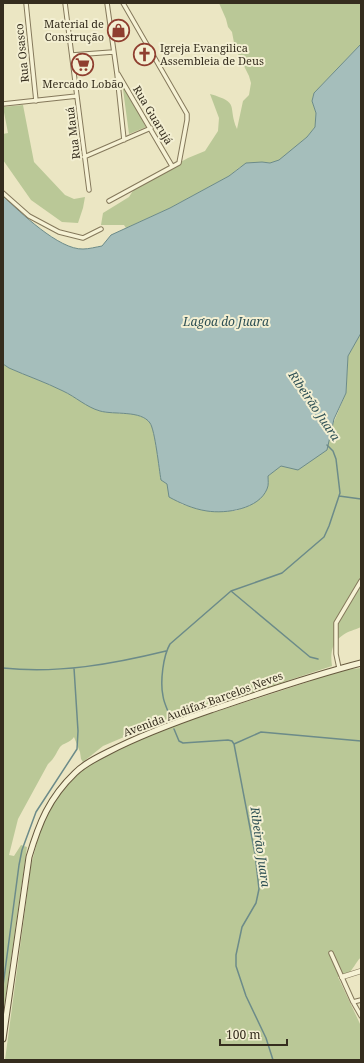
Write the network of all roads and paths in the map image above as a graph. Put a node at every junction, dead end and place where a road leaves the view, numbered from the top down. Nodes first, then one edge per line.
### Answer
1 (26, 3) edge
2 (66, 3) edge
3 (107, 3) edge
4 (123, 3) edge
5 (113, 52) junction
6 (72, 55) junction
7 (117, 74) junction
8 (77, 96) junction
9 (36, 101) junction
10 (3, 104) edge
11 (151, 128) junction
12 (124, 140) junction
13 (84, 157) junction
14 (172, 166) junction
15 (89, 190) dead end
16 (3, 194) edge
17 (109, 201) dead end
18 (101, 229) dead end
19 (361, 581) edge
20 (361, 663) edge
21 (339, 668) junction
22 (332, 953) dead end
23 (361, 971) edge
24 (342, 977) junction
25 (361, 1000) edge
26 (353, 1002) junction
27 (361, 1016) edge
28 (3, 1039) edge

1 - 9 street, Rua Osasco
2 - 6 street, Rua Mauá
3 - 5 street
4 - 14 street
5 - 6 street
5 - 7 street
6 - 8 street, Rua Mauá
7 - 11 street, Rua Guarujá
7 - 12 street
8 - 9 street
8 - 13 street, Rua Mauá
9 - 10 street
11 - 12 street
11 - 14 street, Rua Guarujá
12 - 13 street
13 - 15 street, Rua Mauá
14 - 17 street
16 - 18 street
19 - 21 street
20 - 21 main road, Avenida Audifax Barcelos Neves
21 - 28 main road, Avenida Audifax Barcelos Neves
22 - 24 street
23 - 24 street
24 - 26 street
25 - 26 street
26 - 27 street

